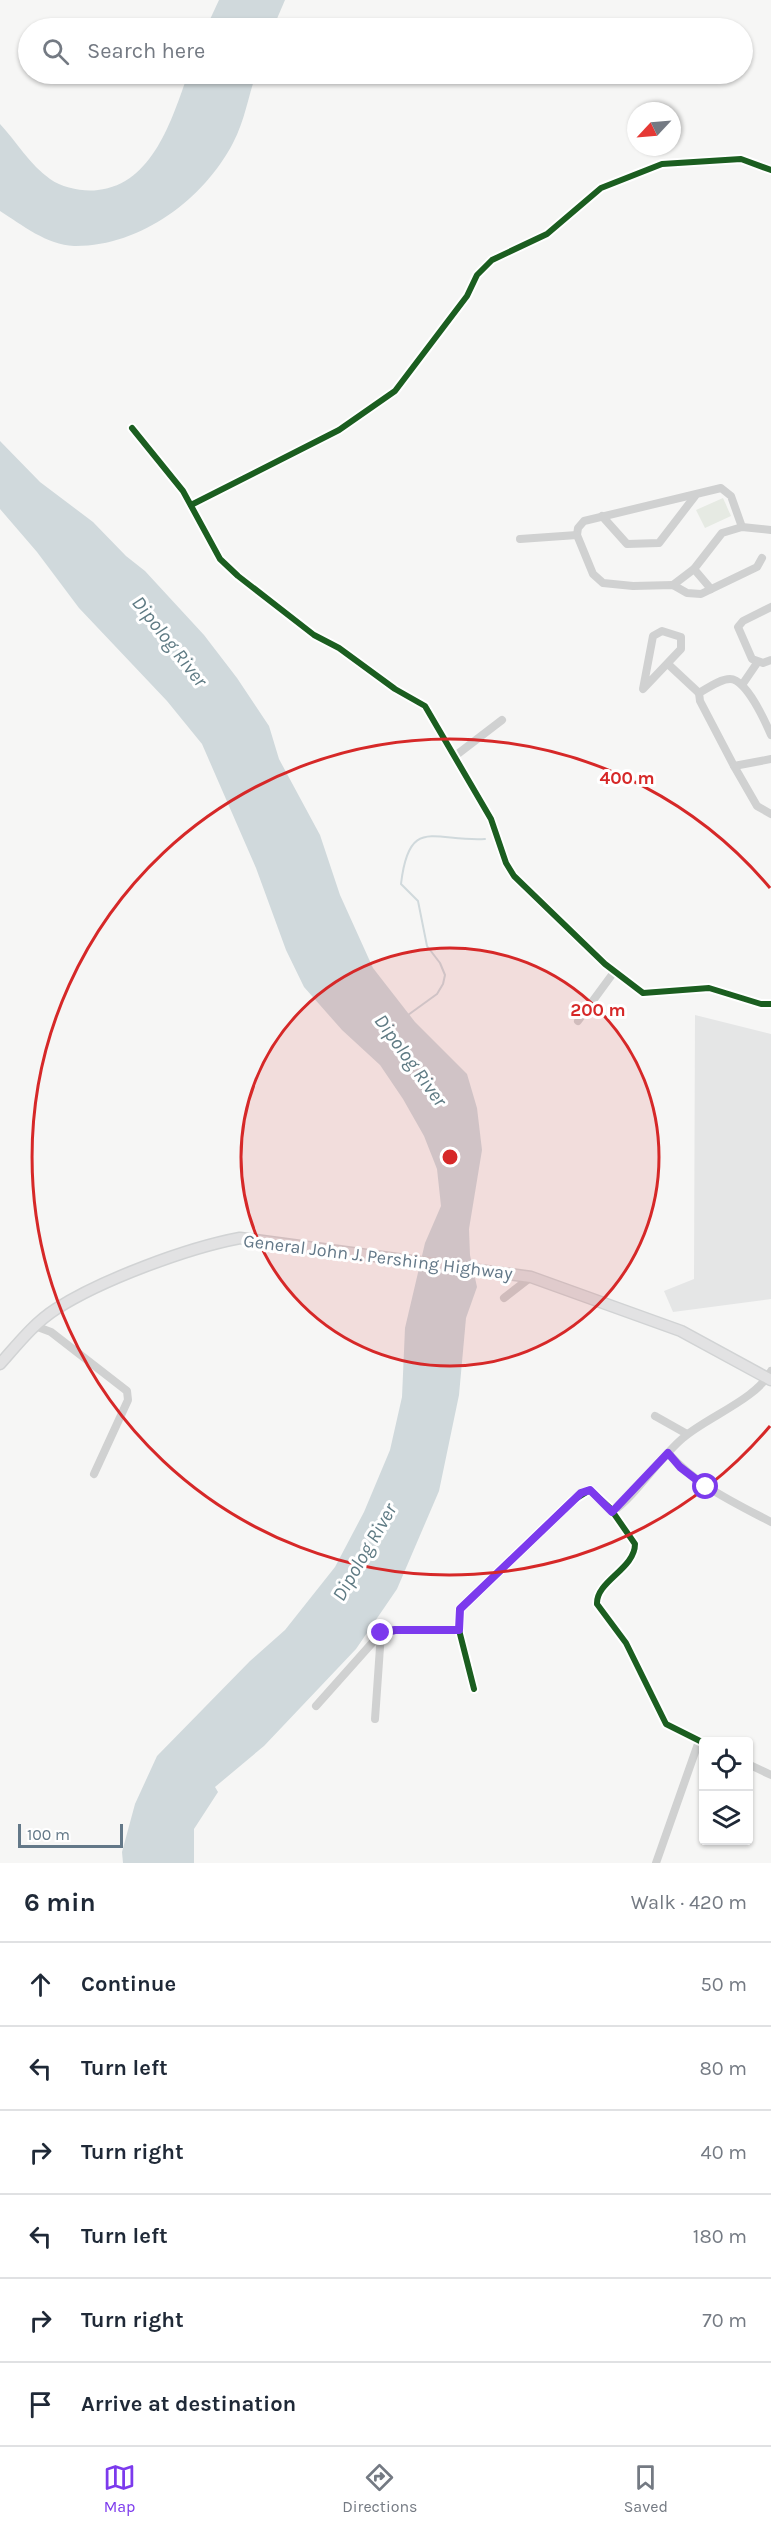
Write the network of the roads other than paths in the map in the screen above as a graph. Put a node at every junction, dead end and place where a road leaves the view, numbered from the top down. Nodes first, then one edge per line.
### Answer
1 (771, 170) edge
2 (132, 428) dead end
3 (695, 496) junction
4 (191, 505) junction
5 (602, 516) junction
6 (742, 527) junction
7 (771, 530) edge
8 (577, 535) junction
9 (520, 539) dead end
10 (762, 558) dead end
11 (694, 569) junction
12 (673, 585) junction
13 (711, 589) junction
14 (771, 607) edge
15 (771, 660) edge
16 (756, 663) junction
17 (669, 665) junction
18 (742, 685) junction
19 (699, 693) junction
20 (502, 720) dead end
21 (771, 735) edge
22 (455, 756) junction
23 (771, 759) edge
24 (734, 766) junction
25 (771, 814) edge
26 (614, 972) junction
27 (771, 1004) edge
28 (578, 1021) dead end
29 (531, 1277) junction
30 (504, 1298) dead end
31 (35, 1326) junction
32 (0, 1364) edge
33 (770, 1376) edge
34 (655, 1416) dead end
35 (687, 1434) junction
36 (668, 1453) junction
37 (94, 1474) dead end
38 (612, 1512) junction
39 (771, 1522) edge
40 (459, 1630) junction
41 (381, 1633) junction
42 (474, 1689) dead end
43 (316, 1706) dead end
44 (375, 1719) dead end
45 (699, 1741) edge
46 (699, 1748) edge
47 (753, 1766) edge
48 (771, 1775) edge
49 (657, 1863) edge

1 - 4 street
2 - 4 street
3 - 5 street
3 - 5 street
3 - 6 street
4 - 22 street
5 - 8 street
6 - 7 street
6 - 11 street
8 - 9 street
8 - 12 street
10 - 13 street
11 - 12 street
11 - 13 street
12 - 13 street
14 - 16 street
15 - 16 street
16 - 18 street
17 - 17 street
17 - 19 street
18 - 19 street
18 - 21 street
19 - 24 street
20 - 22 street
22 - 26 street
23 - 24 street
24 - 25 street
26 - 27 street
26 - 28 street
29 - 30 street
29 - 31 main road, General John J. Pershing Highway
29 - 33 main road, General John J. Pershing Highway
31 - 32 main road, General John J. Pershing Highway
31 - 37 street
33 - 35 street
34 - 35 street
35 - 36 street
36 - 38 street
36 - 39 street
38 - 40 street
38 - 45 street
40 - 41 street
40 - 42 street
41 - 43 street
41 - 44 street
46 - 49 street
47 - 48 street

